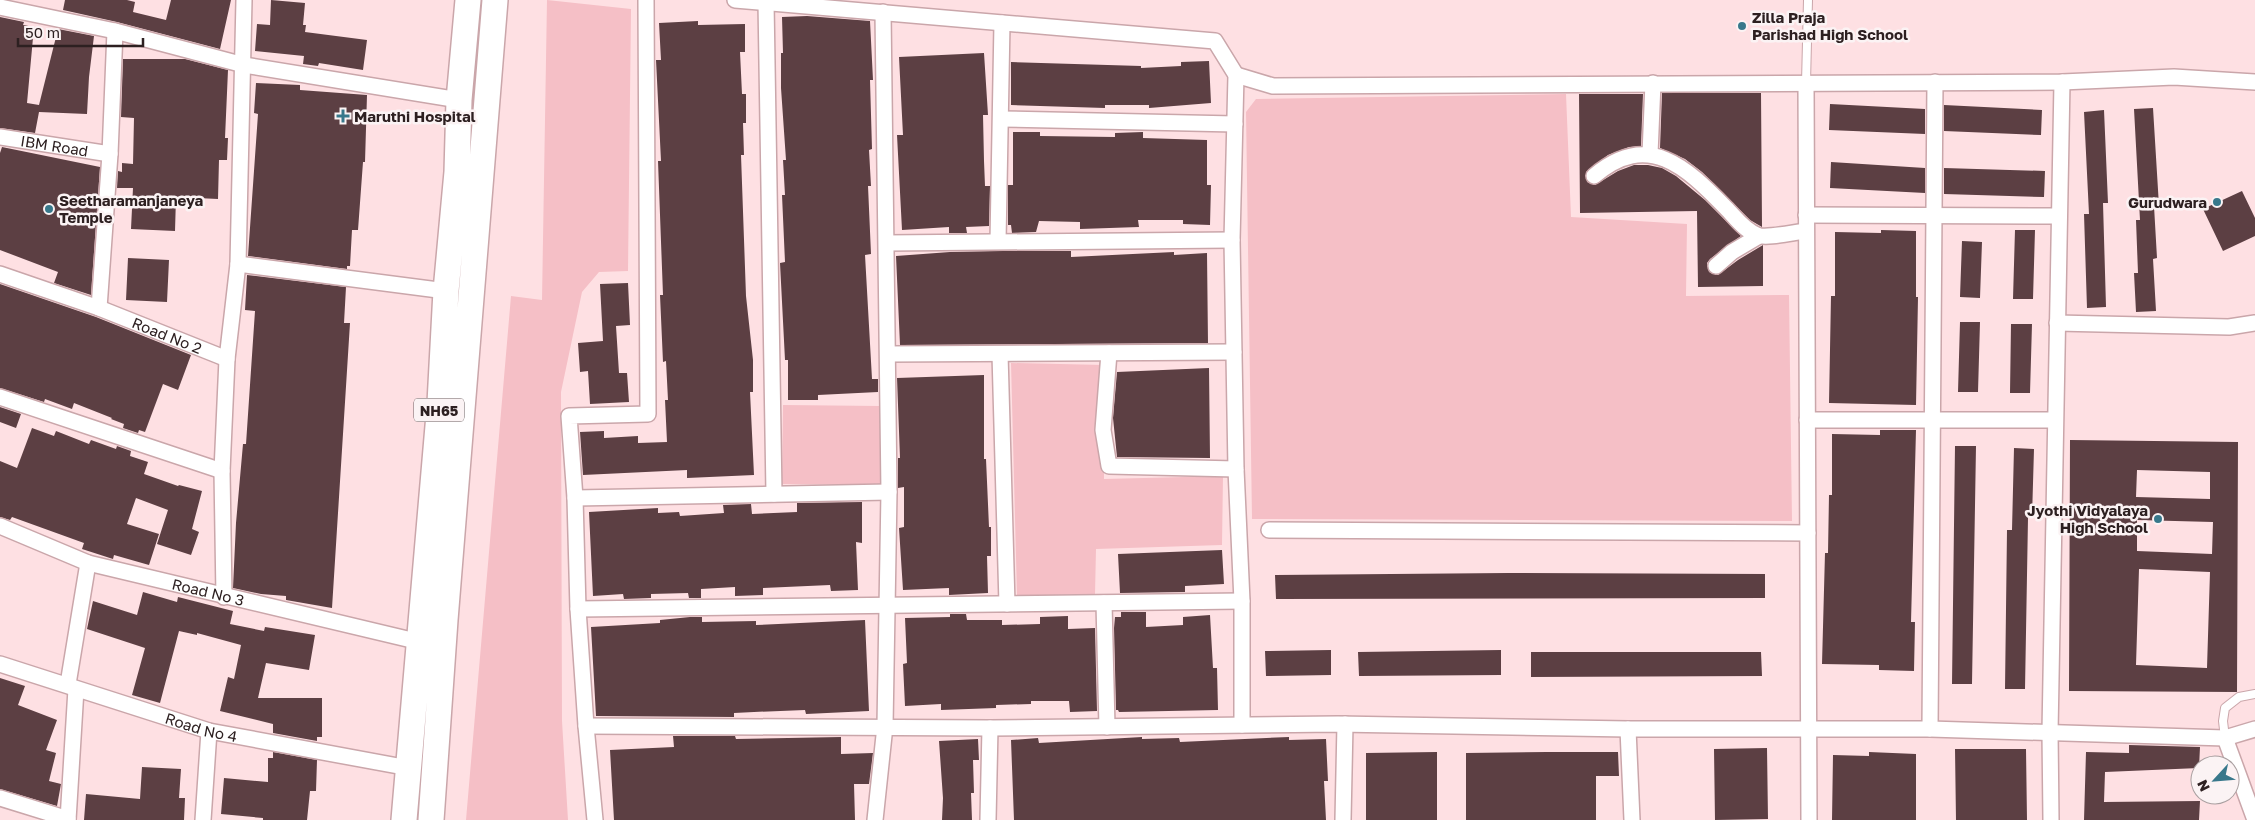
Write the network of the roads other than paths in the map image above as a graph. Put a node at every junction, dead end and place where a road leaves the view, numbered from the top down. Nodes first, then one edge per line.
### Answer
1 (244, 0) edge
2 (468, 0) edge
3 (496, 0) edge
4 (646, 0) edge
5 (735, 0) edge
6 (1808, 0) edge
7 (766, 2) junction
8 (0, 7) edge
9 (883, 12) junction
10 (1002, 22) junction
11 (115, 31) junction
12 (244, 65) junction
13 (1236, 75) junction
14 (1935, 82) junction
15 (2062, 82) junction
16 (2255, 82) edge
17 (1652, 83) junction
18 (1806, 83) junction
19 (459, 100) junction
20 (1002, 119) junction
21 (1235, 124) junction
22 (0, 137) edge
23 (110, 154) junction
24 (1650, 154) junction
25 (1594, 176) dead end
26 (1806, 216) junction
27 (2059, 216) junction
28 (1933, 217) junction
29 (1806, 231) junction
30 (1759, 236) junction
31 (1232, 240) junction
32 (998, 241) junction
33 (887, 243) junction
34 (238, 264) junction
35 (1716, 266) dead end
36 (0, 274) edge
37 (446, 291) junction
38 (99, 308) junction
39 (2255, 323) edge
40 (2057, 324) junction
41 (1234, 352) junction
42 (1110, 353) junction
43 (888, 354) junction
44 (1000, 354) junction
45 (227, 360) junction
46 (0, 397) edge
47 (451, 404) junction
48 (1807, 420) junction
49 (1931, 420) junction
50 (2055, 420) junction
51 (448, 447) junction
52 (1236, 469) junction
53 (222, 471) junction
54 (889, 492) junction
55 (774, 494) junction
56 (575, 498) junction
57 (0, 526) edge
58 (1269, 530) dead end
59 (1808, 533) junction
60 (88, 563) junction
61 (224, 597) junction
62 (1242, 601) junction
63 (1104, 603) junction
64 (1007, 604) junction
65 (888, 605) junction
66 (578, 609) junction
67 (420, 642) junction
68 (0, 664) edge
69 (72, 687) junction
70 (2255, 694) edge
71 (1345, 724) junction
72 (1242, 725) junction
73 (586, 726) junction
74 (885, 726) junction
75 (1107, 727) junction
76 (990, 728) junction
77 (1807, 728) junction
78 (1628, 729) junction
79 (1930, 729) junction
80 (2255, 729) edge
81 (210, 731) junction
82 (2050, 732) junction
83 (2225, 738) junction
84 (409, 768) junction
85 (0, 798) edge
86 (68, 820) edge
87 (203, 820) edge
88 (404, 820) edge
89 (431, 820) edge
90 (595, 820) edge
91 (875, 820) edge
92 (988, 820) edge
93 (1343, 820) edge
94 (1632, 820) edge
95 (1809, 820) edge
96 (2051, 820) edge
97 (2255, 820) edge

1 - 12 street
2 - 19 highway, NH65
3 - 47 highway, NH65
4 - 56 street
5 - 7 street
6 - 18 lane
7 - 9 street
7 - 55 street
8 - 11 street
9 - 10 street
9 - 33 street
10 - 13 street
10 - 20 street
11 - 12 street
11 - 23 street
12 - 19 street
12 - 34 street
13 - 17 street
13 - 21 street
14 - 15 street
14 - 18 street
14 - 28 street
15 - 16 street
15 - 27 street
17 - 18 street
17 - 24 street
18 - 26 street
19 - 37 highway, NH65
20 - 21 street
20 - 32 street
21 - 31 street
22 - 23 street, IBM Road
23 - 38 street
24 - 25 street
24 - 30 street
26 - 28 street
26 - 29 street
27 - 28 street
27 - 40 street
28 - 49 street
29 - 30 street
29 - 48 street
30 - 35 street
31 - 32 street
31 - 41 street
32 - 33 street
33 - 43 street
34 - 37 street
34 - 45 street
36 - 38 street, Road No 2
37 - 47 highway, NH65
38 - 45 street, Road No 2
39 - 40 street
40 - 50 street
41 - 42 street
41 - 52 street
42 - 44 street
42 - 52 street
43 - 44 street
43 - 54 street
44 - 64 street
45 - 53 street
46 - 53 street
47 - 51 highway, NH65
48 - 49 street
48 - 59 street
49 - 50 street
49 - 79 street
50 - 82 street
51 - 67 highway, NH65
51 - 89 highway, NH65
52 - 62 street
53 - 61 street
54 - 55 street
54 - 65 street
55 - 56 street
56 - 66 street
57 - 60 street, Road No 3
58 - 59 street
59 - 77 street
60 - 61 street, Road No 3
60 - 69 street
61 - 67 street, Road No 3
62 - 63 street
62 - 72 street
63 - 64 street
63 - 75 street
64 - 65 street
65 - 66 street
65 - 74 street
66 - 73 street
67 - 84 highway, NH65
68 - 69 street, Road No 4
69 - 81 street, Road No 4
69 - 86 street
70 - 83 lane
71 - 72 street
71 - 78 street
71 - 93 street
72 - 75 street
73 - 74 street
73 - 90 street
74 - 76 street
74 - 91 street
75 - 76 street
76 - 92 street
77 - 78 street
77 - 79 street
77 - 95 street
78 - 94 street
79 - 82 street
80 - 83 street
81 - 84 street, Road No 4
81 - 87 street
82 - 83 street
82 - 96 street
83 - 97 street
84 - 88 highway, NH65
85 - 86 street

